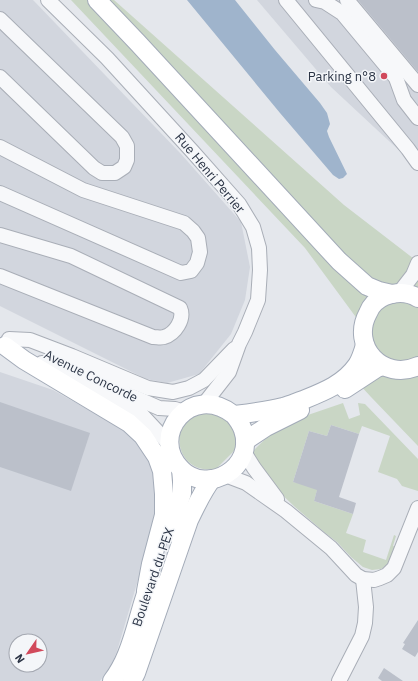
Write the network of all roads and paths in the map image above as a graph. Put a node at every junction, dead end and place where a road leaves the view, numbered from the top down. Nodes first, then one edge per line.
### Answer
1 (48, 0) edge
2 (97, 0) edge
3 (316, 0) edge
4 (347, 0) edge
5 (290, 1) edge
6 (0, 20) edge
7 (0, 77) edge
8 (418, 85) edge
9 (418, 118) edge
10 (0, 147) edge
11 (418, 163) edge
12 (0, 192) edge
13 (0, 235) edge
14 (339, 261) junction
15 (418, 263) edge
16 (0, 276) edge
17 (396, 294) junction
18 (418, 298) edge
19 (365, 318) junction
20 (4, 341) edge
21 (239, 344) junction
22 (365, 345) junction
23 (383, 366) junction
24 (416, 368) edge
25 (204, 404) junction
26 (184, 412) junction
27 (234, 415) junction
28 (169, 444) junction
29 (244, 447) junction
30 (181, 469) junction
31 (219, 477) junction
32 (418, 508) edge
33 (286, 511) junction
34 (363, 579) junction
35 (146, 591) junction
36 (112, 681) edge
37 (132, 681) edge
38 (339, 681) edge

1 - 21 street, Rue Henri Perrier
2 - 14 main road
3 - 9 street
4 - 8 street
5 - 11 street
6 - 7 street
10 - 12 street
13 - 16 street
14 - 17 main road
14 - 19 main road
15 - 17 street
17 - 18 main road
17 - 19 main road
19 - 22 main road
20 - 21 street
20 - 26 street, Avenue Concorde
20 - 28 street, Avenue Concorde
20 - 35 main road
21 - 25 street, Rue Henri Perrier
22 - 23 main road
22 - 27 main road
23 - 24 main road
23 - 29 main road
25 - 26 main road
25 - 27 main road
26 - 28 main road
27 - 29 main road
28 - 30 main road
29 - 31 main road
29 - 33 street
30 - 31 main road
30 - 35 main road, Boulevard du PEX
31 - 33 street
31 - 37 main road, Boulevard du PEX
32 - 34 street
33 - 34 street
34 - 38 street
35 - 36 main road, Boulevard du PEX

